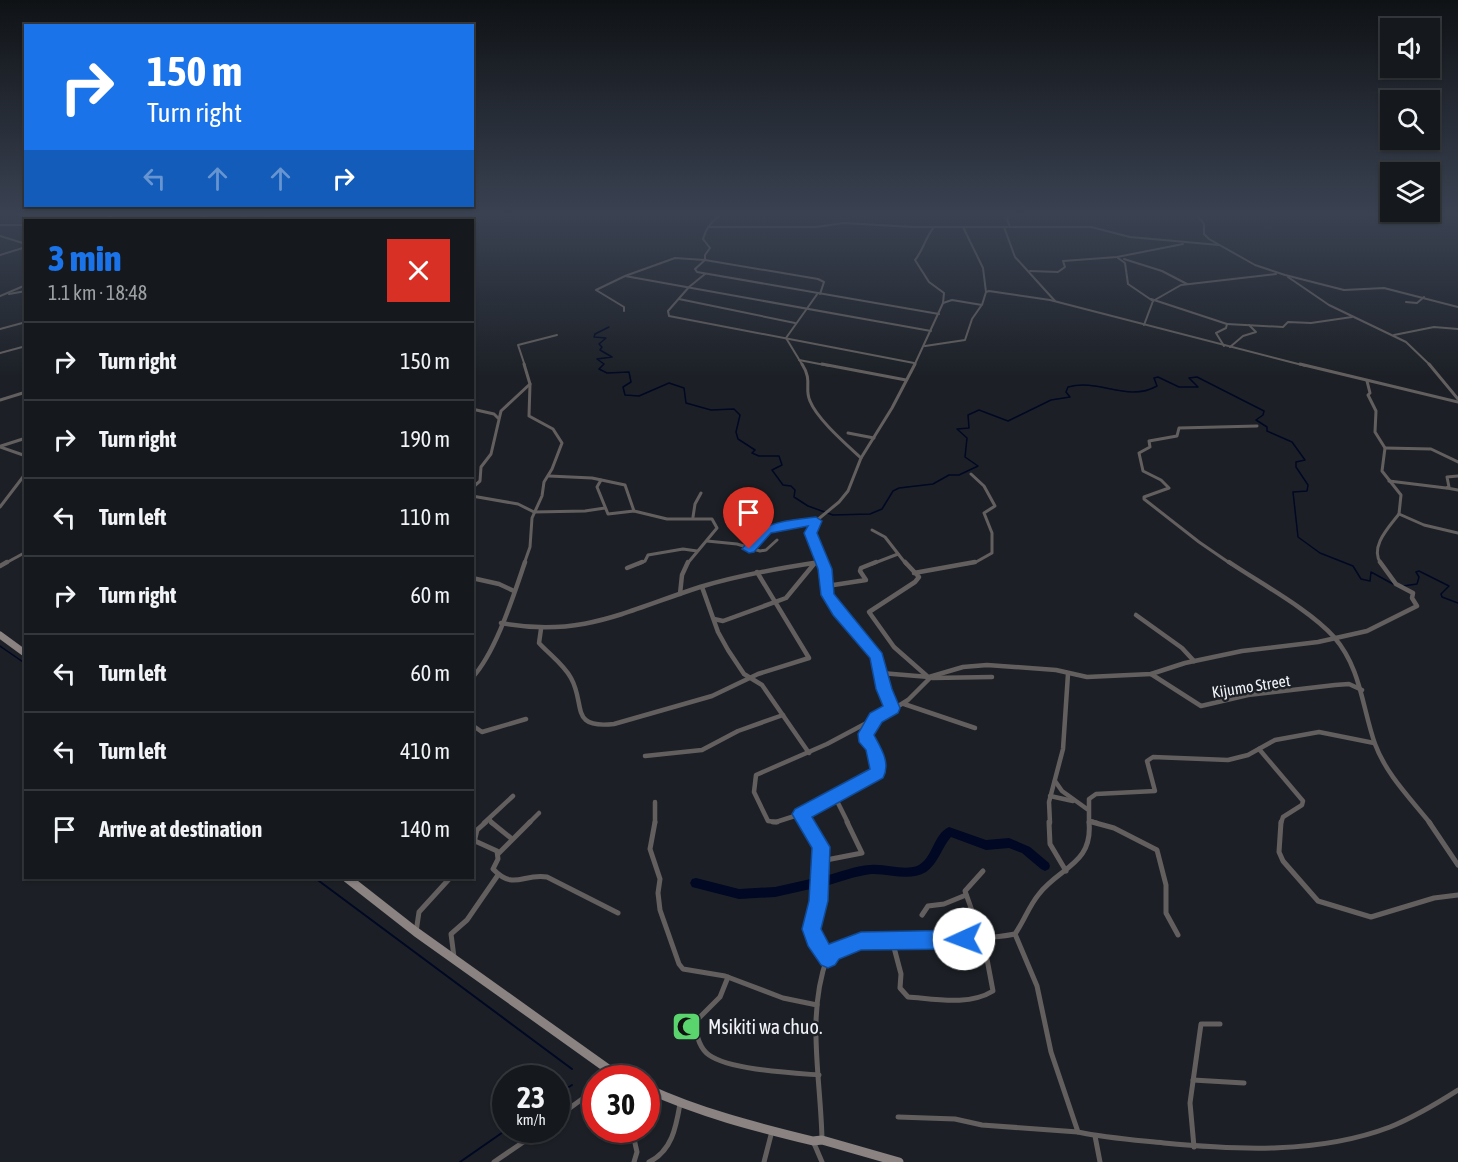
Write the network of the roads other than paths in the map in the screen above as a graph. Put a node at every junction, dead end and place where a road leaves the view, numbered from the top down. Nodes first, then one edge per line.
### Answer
1 (646, 268) edge
2 (696, 268) edge
3 (753, 268) edge
4 (920, 268) edge
5 (983, 268) edge
6 (1027, 268) edge
7 (1063, 268) edge
8 (1124, 268) edge
9 (1153, 268) edge
10 (1264, 268) edge
11 (1030, 271) junction
12 (706, 274) junction
13 (1280, 274) junction
14 (1285, 275) junction
15 (625, 276) junction
16 (1187, 284) junction
17 (24, 286) edge
18 (689, 287) junction
19 (24, 291) edge
20 (986, 292) junction
21 (819, 294) junction
22 (0, 296) edge
23 (1424, 297) junction
24 (679, 299) junction
25 (1153, 300) junction
26 (1055, 302) junction
27 (1406, 302) dead end
28 (944, 303) junction
29 (982, 305) junction
30 (1458, 307) edge
31 (807, 308) junction
32 (624, 311) dead end
33 (939, 314) junction
34 (1355, 317) junction
35 (24, 323) edge
36 (795, 323) junction
37 (1227, 324) junction
38 (1144, 325) junction
39 (1249, 325) junction
40 (0, 329) edge
41 (1458, 329) edge
42 (932, 331) junction
43 (557, 335) dead end
44 (1393, 335) junction
45 (786, 339) junction
46 (924, 346) junction
47 (1224, 346) junction
48 (24, 347) edge
49 (1230, 347) junction
50 (0, 353) edge
51 (1, 359) edge
52 (798, 360) junction
53 (914, 363) junction
54 (906, 380) junction
55 (1367, 381) junction
56 (530, 384) junction
57 (24, 393) edge
58 (0, 400) edge
59 (1458, 400) edge
60 (474, 409) edge
61 (499, 419) junction
62 (1257, 426) dead end
63 (848, 433) dead end
64 (874, 438) junction
65 (24, 439) edge
66 (0, 446) edge
67 (1385, 448) junction
68 (24, 455) edge
69 (861, 458) junction
70 (1458, 462) edge
71 (971, 474) dead end
72 (24, 476) edge
73 (548, 476) junction
74 (1458, 476) edge
75 (601, 480) junction
76 (1389, 481) junction
77 (474, 486) edge
78 (1446, 488) junction
79 (1458, 490) edge
80 (701, 493) dead end
81 (474, 496) edge
82 (0, 507) edge
83 (605, 508) junction
84 (634, 511) junction
85 (534, 512) junction
86 (1399, 514) junction
87 (693, 517) junction
88 (816, 521) junction
89 (872, 530) dead end
90 (1458, 533) edge
91 (777, 540) dead end
92 (707, 541) junction
93 (749, 549) junction
94 (698, 551) junction
95 (24, 553) edge
96 (898, 554) junction
97 (822, 562) junction
98 (815, 563) junction
99 (0, 566) edge
100 (627, 568) dead end
101 (757, 572) junction
102 (913, 573) junction
103 (474, 578) edge
104 (827, 586) junction
105 (702, 587) junction
106 (515, 591) junction
107 (680, 594) junction
108 (777, 602) junction
109 (1136, 615) dead end
110 (713, 619) junction
111 (501, 623) junction
112 (513, 626) junction
113 (499, 629) junction
114 (541, 629) junction
115 (0, 635) edge
116 (1334, 637) junction
117 (24, 652) edge
118 (1195, 662) junction
119 (881, 673) junction
120 (1068, 674) junction
121 (1150, 674) junction
122 (474, 676) edge
123 (758, 677) junction
124 (929, 677) junction
125 (992, 677) dead end
126 (750, 678) junction
127 (1362, 690) junction
128 (904, 704) junction
129 (891, 710) junction
130 (783, 715) junction
131 (876, 718) junction
132 (526, 719) dead end
133 (474, 727) edge
134 (975, 728) dead end
135 (1375, 743) junction
136 (1259, 749) junction
137 (809, 753) junction
138 (645, 756) dead end
139 (1054, 780) junction
140 (513, 796) dead end
141 (1050, 796) junction
142 (835, 797) junction
143 (1077, 801) junction
144 (656, 802) dead end
145 (1087, 809) junction
146 (539, 813) dead end
147 (801, 814) junction
148 (488, 818) junction
149 (1090, 821) junction
150 (512, 839) junction
151 (475, 841) junction
152 (474, 844) edge
153 (498, 854) junction
154 (821, 861) junction
155 (1458, 865) edge
156 (983, 871) dead end
157 (1066, 872) junction
158 (498, 876) junction
159 (349, 879) edge
160 (449, 879) edge
161 (966, 895) junction
162 (1458, 895) edge
163 (618, 913) dead end
164 (922, 915) dead end
165 (416, 932) junction
166 (1015, 934) junction
167 (1178, 935) dead end
168 (980, 938) junction
169 (892, 940) junction
170 (455, 958) junction
171 (828, 958) junction
172 (728, 977) junction
173 (817, 1005) junction
174 (1220, 1024) dead end
175 (605, 1065) edge
176 (819, 1075) junction
177 (1193, 1080) junction
178 (1244, 1083) dead end
179 (1458, 1090) edge
180 (660, 1095) edge
181 (680, 1104) junction
182 (898, 1117) dead end
183 (772, 1131) junction
184 (1077, 1132) junction
185 (1095, 1136) junction
186 (818, 1140) junction
187 (522, 1143) edge
188 (635, 1143) edge
189 (1194, 1147) junction
190 (494, 1162) edge
191 (634, 1162) edge
192 (649, 1162) edge
193 (764, 1162) edge
194 (822, 1162) edge
195 (899, 1162) edge
196 (1100, 1162) edge

1 - 15 street
2 - 12 street
3 - 21 street
4 - 28 street
5 - 20 street
6 - 11 street
7 - 11 street
8 - 25 street
9 - 16 street
10 - 13 street
11 - 26 street
12 - 18 street
12 - 21 street
13 - 14 street
13 - 16 street
14 - 23 street
14 - 34 street
15 - 18 street
15 - 32 street
16 - 25 street
17 - 22 street
18 - 24 street
18 - 31 street
19 - 22 street
20 - 26 street
20 - 29 street
21 - 31 street
21 - 33 street
23 - 27 street
23 - 30 street
24 - 36 street
24 - 45 street
25 - 37 street
25 - 38 street
26 - 38 street
28 - 29 street
28 - 33 street
29 - 46 street
31 - 36 street
31 - 42 street
33 - 42 street
34 - 39 street
34 - 44 street
35 - 40 street
36 - 45 street
37 - 39 street
37 - 47 street
38 - 47 street
39 - 49 street
41 - 44 street
42 - 46 street
43 - 56 street
44 - 59 street
45 - 52 street
45 - 53 street
46 - 53 street
47 - 49 street
48 - 50 street
49 - 55 street
50 - 51 street
52 - 54 street
52 - 69 street
53 - 54 street
54 - 64 street
55 - 59 street
55 - 67 street
56 - 61 street
56 - 73 street
57 - 58 street
60 - 61 street
61 - 77 street
62 - 116 street
63 - 64 street
64 - 69 street
65 - 66 street
66 - 68 street
67 - 70 street
67 - 76 street
69 - 88 street
71 - 102 street
72 - 82 street
73 - 75 street
73 - 85 street
74 - 78 street
75 - 83 street
75 - 84 street
76 - 78 street
76 - 86 street
78 - 79 street
80 - 87 street
81 - 85 street
83 - 84 street
83 - 85 street
84 - 87 street
85 - 106 street
86 - 90 street
86 - 116 street
87 - 92 street
88 - 93 street
88 - 97 street
89 - 96 street
91 - 93 street
92 - 93 street
92 - 94 street
94 - 100 street
94 - 107 street
95 - 99 street
96 - 102 street
96 - 104 street
97 - 98 street
97 - 104 street
98 - 101 street
98 - 108 street
101 - 105 street
101 - 108 street
102 - 124 street
103 - 106 street
104 - 119 street
105 - 107 street
105 - 110 street
106 - 111 street
107 - 114 street
108 - 110 street
108 - 123 street
109 - 118 street
110 - 126 street
111 - 112 street
111 - 113 street
112 - 113 street
112 - 114 street
113 - 122 street
114 - 126 street
115 - 117 main road
116 - 118 street
116 - 127 street
118 - 121 street
119 - 124 street
119 - 129 street
120 - 121 street
120 - 124 street
120 - 139 street
121 - 127 street, Kijumo Street
123 - 126 street
123 - 130 street
124 - 125 street
124 - 128 street
127 - 135 street
128 - 129 street
128 - 134 street
129 - 131 street
130 - 137 street
130 - 138 street
131 - 137 street
131 - 142 street
132 - 133 street
135 - 136 street
135 - 155 street
136 - 145 street
136 - 162 street
137 - 147 street
139 - 141 street
139 - 143 street
140 - 148 street
141 - 143 street
141 - 157 street
142 - 147 street
142 - 154 street
143 - 145 street
144 - 172 street
145 - 149 street
146 - 150 street
147 - 154 street
148 - 150 street
148 - 151 street
149 - 157 street
149 - 167 street
150 - 153 street
151 - 152 street
151 - 153 street
153 - 158 street
154 - 171 street
156 - 161 street
157 - 166 street
158 - 163 street
158 - 170 street
159 - 165 main road
160 - 165 street
161 - 164 street
161 - 168 street
165 - 170 main road
166 - 168 street
166 - 184 street
168 - 169 street
168 - 169 street
169 - 171 street
170 - 175 main road
171 - 173 street
172 - 173 street
172 - 176 street
173 - 176 street
174 - 177 street
176 - 186 street
177 - 178 street
177 - 189 street
179 - 189 street
180 - 181 main road
181 - 183 main road
181 - 192 street
182 - 184 street
183 - 186 main road
183 - 193 street
184 - 185 street
185 - 189 street
185 - 196 street
186 - 194 street
186 - 195 main road
187 - 190 street
188 - 191 street

